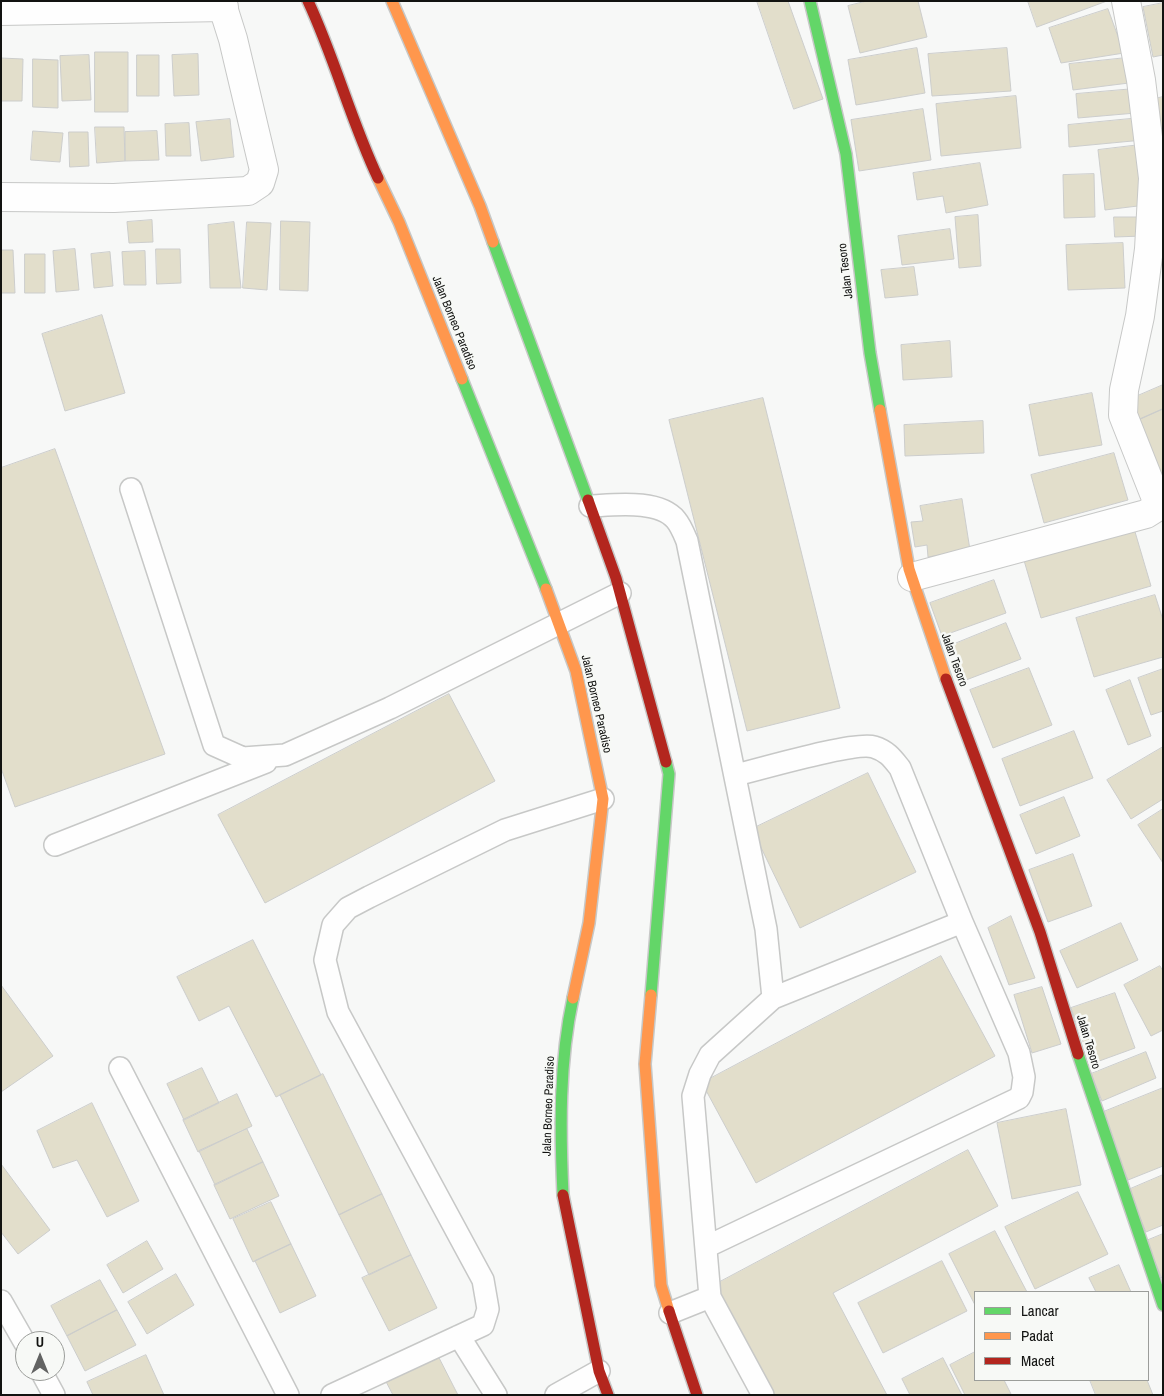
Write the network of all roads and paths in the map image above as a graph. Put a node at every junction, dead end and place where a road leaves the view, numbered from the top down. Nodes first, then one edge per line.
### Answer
1 (308, 1) edge
2 (392, 1) edge
3 (810, 1) edge
4 (1126, 1) edge
5 (223, 4) edge
6 (1, 12) edge
7 (1158, 177) edge
8 (1, 197) edge
9 (130, 489) dead end
10 (590, 506) junction
11 (1161, 511) edge
12 (912, 577) junction
13 (620, 593) junction
14 (560, 624) junction
15 (285, 755) junction
16 (736, 775) junction
17 (603, 799) junction
18 (55, 845) dead end
19 (962, 922) junction
20 (773, 998) junction
21 (120, 1068) dead end
22 (706, 1247) junction
23 (710, 1297) junction
24 (1, 1300) edge
25 (1163, 1305) edge
26 (670, 1313) junction
27 (18, 1331) edge
28 (459, 1336) junction
29 (599, 1371) junction
30 (46, 1381) edge
31 (54, 1395) edge
32 (288, 1395) edge
33 (332, 1395) edge
34 (496, 1395) edge
35 (556, 1395) edge
36 (608, 1395) edge
37 (697, 1395) edge
38 (763, 1395) edge

1 - 14 street, Jalan Borneo Paradiso
2 - 10 street
3 - 12 street, Jalan Tesoro
4 - 7 street
5 - 6 street
5 - 8 street
7 - 11 street
9 - 15 lane
10 - 13 street
10 - 16 lane
11 - 12 street
12 - 25 street, Jalan Tesoro
13 - 14 lane
13 - 26 street
14 - 15 lane
14 - 17 street, Jalan Borneo Paradiso
15 - 18 lane
16 - 19 lane
16 - 20 lane
17 - 28 lane
17 - 29 street, Jalan Borneo Paradiso
19 - 20 lane
19 - 22 lane
20 - 22 lane
21 - 32 lane
22 - 23 lane
23 - 26 lane
23 - 38 lane
24 - 27 lane
26 - 37 street
28 - 33 lane
28 - 34 lane
29 - 35 lane
29 - 36 street, Jalan Borneo Paradiso
30 - 31 lane

